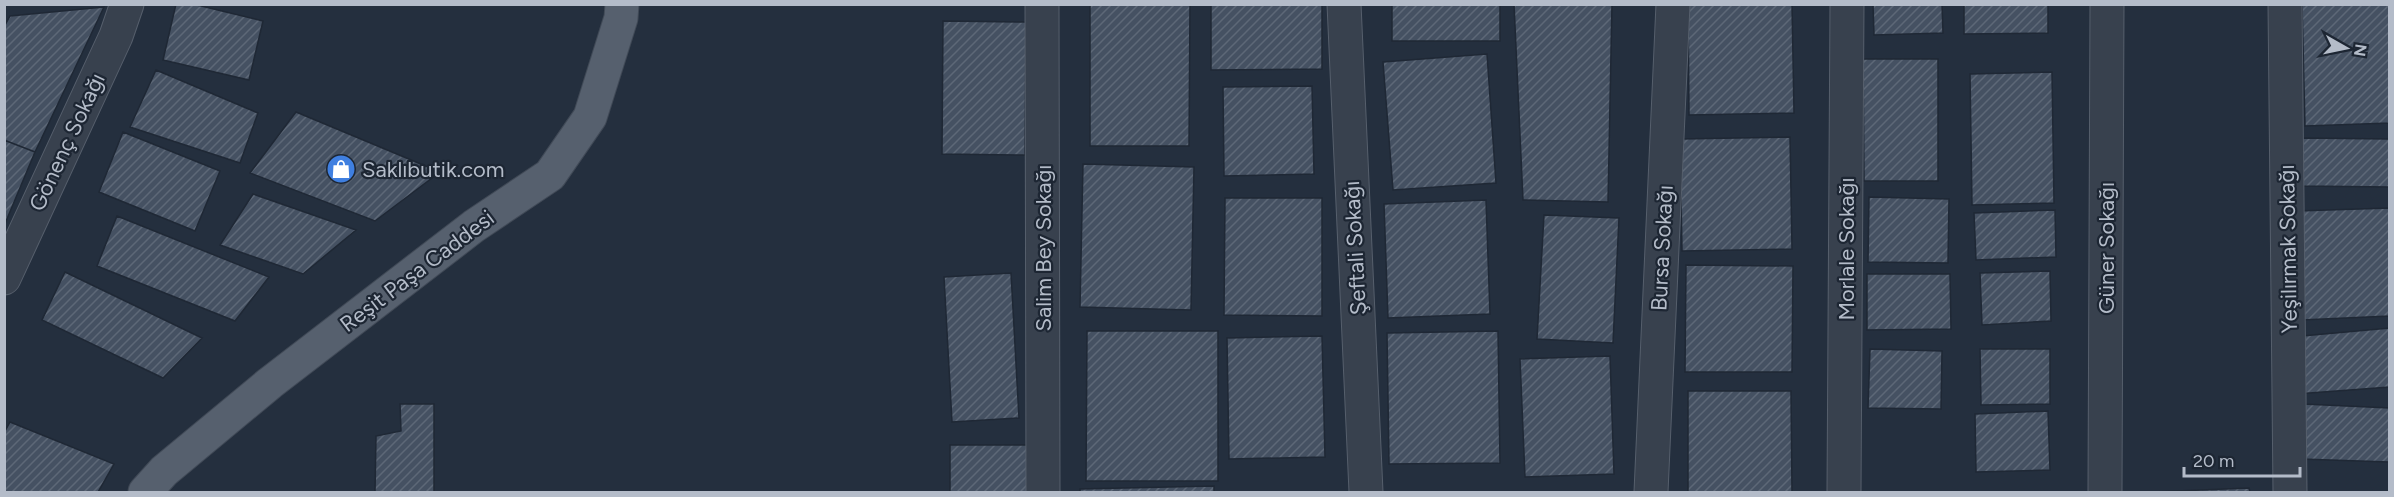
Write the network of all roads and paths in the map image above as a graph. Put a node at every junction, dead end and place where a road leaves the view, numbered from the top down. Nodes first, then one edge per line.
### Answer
1 (127, 4) edge
2 (622, 4) edge
3 (1042, 4) edge
4 (1344, 4) edge
5 (1673, 4) edge
6 (1847, 4) edge
7 (2107, 4) edge
8 (2285, 4) edge
9 (4, 278) edge
10 (145, 492) edge
11 (1043, 492) edge
12 (1366, 492) edge
13 (1651, 492) edge
14 (1844, 492) edge
15 (2105, 492) edge
16 (2290, 492) edge

1 - 9 street, Gönenç Sokağı
2 - 10 main road, Reşit Paşa Caddesi
3 - 11 street, Salim Bey Sokağı
4 - 12 street, Şeftali Sokağı
5 - 13 street, Bursa Sokağı
6 - 14 street, Morlale Sokağı
7 - 15 street, Güner Sokağı
8 - 16 street, Yeşilırmak Sokağı

